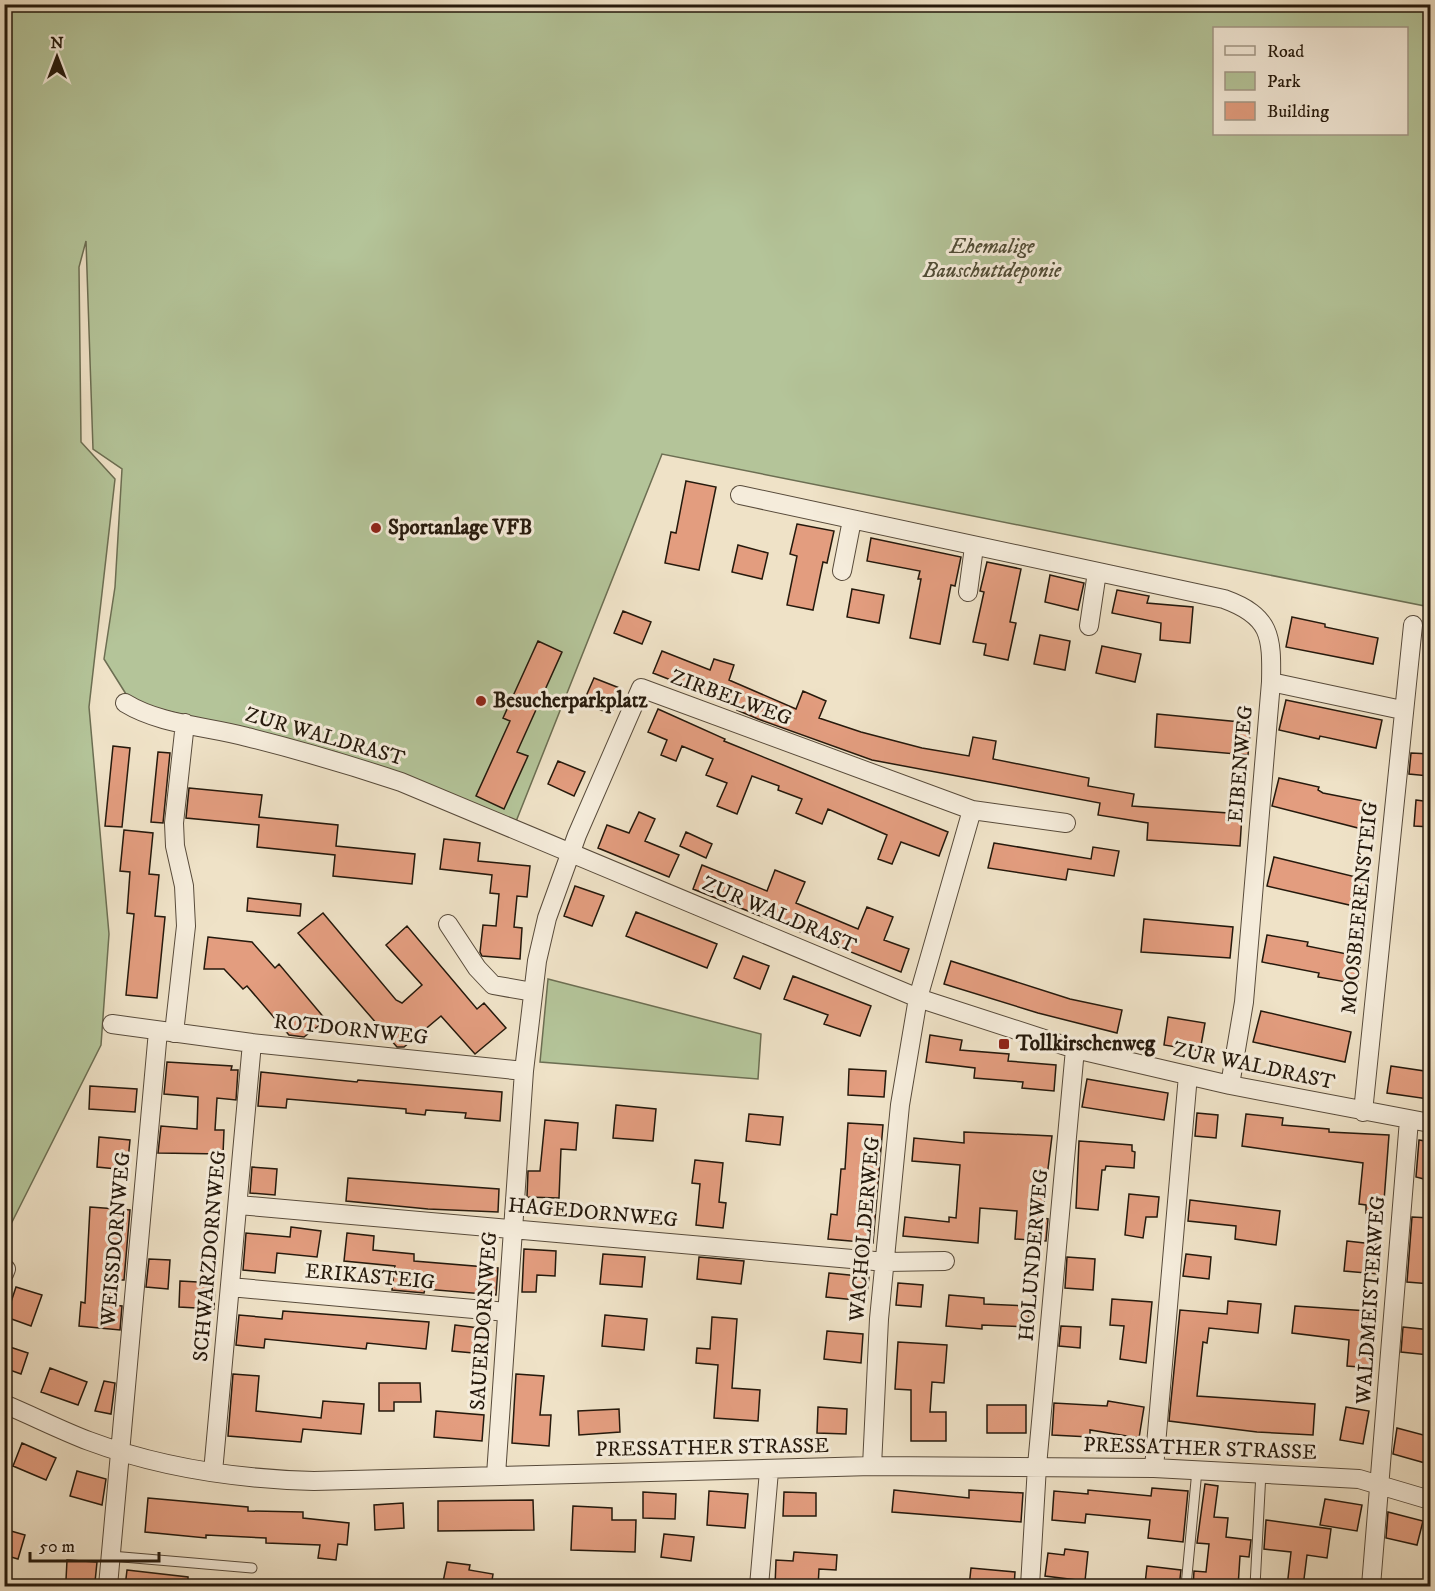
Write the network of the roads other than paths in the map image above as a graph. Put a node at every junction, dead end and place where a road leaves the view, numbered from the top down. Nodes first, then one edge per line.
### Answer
1 (740, 495) dead end
2 (852, 520) junction
3 (974, 547) junction
4 (842, 571) dead end
5 (1097, 572) junction
6 (968, 592) dead end
7 (1413, 625) dead end
8 (1089, 626) dead end
9 (1270, 682) junction
10 (125, 703) dead end
11 (1402, 710) junction
12 (185, 723) junction
13 (972, 810) junction
14 (1066, 823) dead end
15 (572, 851) junction
16 (448, 924) dead end
17 (533, 992) junction
18 (918, 998) junction
19 (112, 1024) dead end
20 (166, 1032) junction
21 (252, 1043) junction
22 (1075, 1048) junction
23 (524, 1071) junction
24 (1188, 1075) junction
25 (1230, 1085) junction
26 (1363, 1112) junction
27 (1409, 1120) junction
28 (1431, 1123) edge
29 (238, 1205) junction
30 (513, 1229) junction
31 (945, 1261) dead end
32 (886, 1262) junction
33 (230, 1287) junction
34 (507, 1312) junction
35 (4, 1404) edge
36 (121, 1451) junction
37 (872, 1466) junction
38 (1037, 1466) junction
39 (1154, 1468) junction
40 (1197, 1470) junction
41 (769, 1471) junction
42 (213, 1472) junction
43 (1261, 1472) junction
44 (496, 1475) junction
45 (1380, 1484) junction
46 (1431, 1500) edge
47 (111, 1556) junction
48 (252, 1568) dead end
49 (108, 1587) edge
50 (759, 1587) edge
51 (1030, 1587) edge
52 (1186, 1587) edge
53 (1255, 1587) edge
54 (1371, 1587) edge

1 - 2 street, EIBENWEG
2 - 3 street, EIBENWEG
2 - 4 street
3 - 5 street, EIBENWEG
3 - 6 street
5 - 8 street
5 - 9 street, EIBENWEG
7 - 11 street, MOOSBEERENSTEIG
9 - 11 street
9 - 25 street, EIBENWEG
10 - 12 street, ZUR WALDRAST
11 - 26 street, MOOSBEERENSTEIG
12 - 15 street, ZUR WALDRAST
12 - 20 street
13 - 14 street, ZIRBELWEG
13 - 15 street, ZIRBELWEG
13 - 18 street
15 - 17 street, SAUERDORNWEG
15 - 18 street, ZUR WALDRAST
16 - 17 street
17 - 23 street, SAUERDORNWEG
18 - 22 street, ZUR WALDRAST
18 - 32 street, WACHOLDERWEG
19 - 20 street, ROTDORNWEG
20 - 21 street, ROTDORNWEG
20 - 36 street, WEISSDORNWEG
21 - 23 street, ROTDORNWEG
21 - 29 street, SCHWARZDORNWEG
22 - 24 street, ZUR WALDRAST
22 - 38 street, HOLUNDERWEG
23 - 30 street, SAUERDORNWEG
24 - 25 street, ZUR WALDRAST
24 - 39 street
25 - 26 street, ZUR WALDRAST
26 - 27 street, ZUR WALDRAST
27 - 28 street, ZUR WALDRAST
27 - 45 street, WALDMEISTERWEG
29 - 30 street, HAGEDORNWEG
29 - 33 street, SCHWARZDORNWEG
30 - 32 street, HAGEDORNWEG
30 - 34 street, SAUERDORNWEG
31 - 32 street, HAGEDORNWEG
32 - 37 street, WACHOLDERWEG
33 - 34 street, ERIKASTEIG
33 - 42 street, SCHWARZDORNWEG
34 - 44 street, SAUERDORNWEG
35 - 36 street, PRESSATHER STRASSE
36 - 42 street, PRESSATHER STRASSE
36 - 47 street, WEISSDORNWEG
37 - 38 street, PRESSATHER STRASSE
37 - 41 street, PRESSATHER STRASSE
38 - 39 street, PRESSATHER STRASSE
38 - 51 street, HOLUNDERWEG
39 - 40 street, PRESSATHER STRASSE
40 - 43 street, PRESSATHER STRASSE
40 - 52 lane
41 - 44 street, PRESSATHER STRASSE
41 - 50 street
42 - 44 street, PRESSATHER STRASSE
43 - 45 street, PRESSATHER STRASSE
43 - 53 lane
45 - 46 street, PRESSATHER STRASSE
45 - 54 street, WALDMEISTERWEG
47 - 48 lane
47 - 49 street, WEISSDORNWEG

